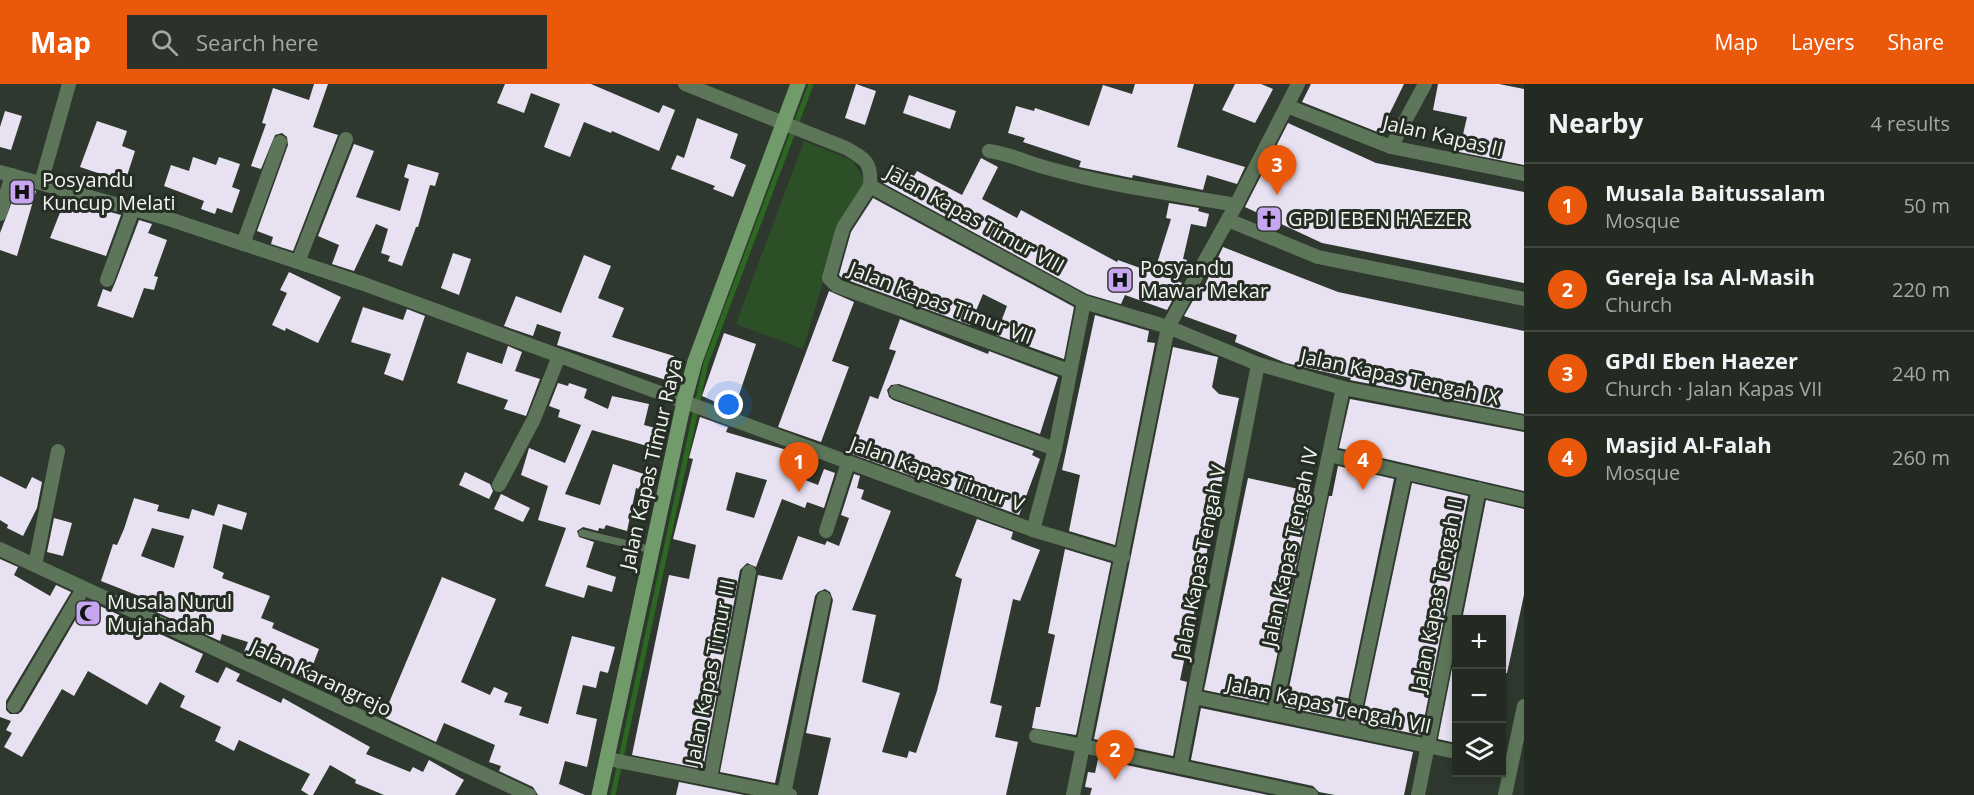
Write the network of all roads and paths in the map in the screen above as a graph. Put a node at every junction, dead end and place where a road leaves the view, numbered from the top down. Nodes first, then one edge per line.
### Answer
1 (69, 84) edge
2 (685, 84) edge
3 (798, 84) edge
4 (1425, 84) edge
5 (1293, 85) edge
6 (1287, 106) junction
7 (785, 125) junction
8 (346, 139) dead end
9 (280, 142) dead end
10 (1391, 147) junction
11 (990, 151) dead end
12 (6, 174) edge
13 (1524, 174) edge
14 (40, 183) junction
15 (870, 186) junction
16 (1236, 205) junction
17 (133, 209) junction
18 (0, 214) edge
19 (1228, 220) junction
20 (243, 244) junction
21 (298, 262) junction
22 (107, 279) dead end
23 (1524, 299) edge
24 (1084, 302) junction
25 (1168, 327) junction
26 (559, 356) junction
27 (1258, 364) junction
28 (1070, 371) junction
29 (1343, 388) junction
30 (896, 392) dead end
31 (686, 403) junction
32 (1524, 423) edge
33 (1055, 449) junction
34 (58, 451) dead end
35 (1329, 455) junction
36 (848, 463) junction
37 (1405, 473) junction
38 (499, 485) dead end
39 (1479, 489) junction
40 (1524, 500) edge
41 (1033, 530) junction
42 (826, 531) dead end
43 (582, 533) dead end
44 (0, 549) edge
45 (652, 550) junction
46 (1123, 557) junction
47 (36, 565) junction
48 (749, 572) dead end
49 (83, 589) junction
50 (824, 598) dead end
51 (1194, 696) junction
52 (14, 706) dead end
53 (1524, 706) edge
54 (1274, 714) junction
55 (1351, 729) junction
56 (1036, 736) dead end
57 (1427, 744) junction
58 (1083, 746) junction
59 (1452, 751) edge
60 (611, 759) junction
61 (1507, 765) edge
62 (1180, 767) junction
63 (710, 779) junction
64 (728, 789) edge
65 (787, 794) edge
66 (529, 795) edge
67 (599, 795) edge
68 (1073, 795) edge
69 (1311, 795) edge
70 (1418, 795) edge
71 (1505, 795) edge

1 - 14 street
2 - 7 street, Jalan Kapas Timur VIII
3 - 7 street, Jalan Kapas Timur Raya
4 - 10 street
5 - 6 street
6 - 10 street, Jalan Kapas II
6 - 16 street
7 - 15 street, Jalan Kapas Timur VIII
7 - 31 street, Jalan Kapas Timur Raya
8 - 21 street
9 - 20 street
10 - 13 street, Jalan Kapas II
11 - 16 street
12 - 14 street, Jalan Kapas Timur V
12 - 18 street
14 - 17 street, Jalan Kapas Timur V
15 - 24 street, Jalan Kapas Timur VIII
15 - 28 street, Jalan Kapas Timur VII
16 - 19 street
17 - 20 street, Jalan Kapas Timur V
17 - 22 street
19 - 23 street
19 - 25 street
20 - 21 street, Jalan Kapas Timur V
21 - 26 street, Jalan Kapas Timur V
24 - 25 street, Jalan Kapas Timur VIII
24 - 28 street
25 - 27 street, Jalan Kapas Tengah IX
25 - 46 street
26 - 31 street, Jalan Kapas Timur V
26 - 38 street
27 - 29 street, Jalan Kapas Tengah IX
27 - 51 street, Jalan Kapas Tengah V
28 - 33 street
29 - 32 street, Jalan Kapas Tengah IX
29 - 35 street, Jalan Kapas Tengah IV
30 - 33 street
31 - 36 street, Jalan Kapas Timur V
31 - 45 street, Jalan Kapas Timur Raya
33 - 41 street
34 - 47 street
35 - 37 street
35 - 54 street, Jalan Kapas Tengah IV
36 - 41 street, Jalan Kapas Timur V
36 - 42 street
37 - 39 street
37 - 55 street
39 - 40 street
39 - 57 street, Jalan Kapas Tengah II
41 - 46 street, Jalan Kapas Timur V
43 - 45 lane
44 - 47 street, Jalan Karangrejo
45 - 60 street, Jalan Kapas Timur Raya
46 - 58 street
47 - 49 street, Jalan Karangrejo
48 - 63 street, Jalan Kapas Timur III
49 - 52 street
49 - 66 street, Jalan Karangrejo
50 - 65 street
51 - 54 street, Jalan Kapas Tengah VII
51 - 62 street, Jalan Kapas Tengah V
53 - 61 street
54 - 55 street, Jalan Kapas Tengah VII
55 - 57 street, Jalan Kapas Tengah VII
56 - 58 street
57 - 59 street, Jalan Kapas Tengah VII
57 - 70 street, Jalan Kapas Tengah II
58 - 62 street
58 - 68 street
60 - 63 street
60 - 67 street, Jalan Kapas Timur Raya
61 - 71 street
62 - 69 street
63 - 64 street
64 - 65 street

